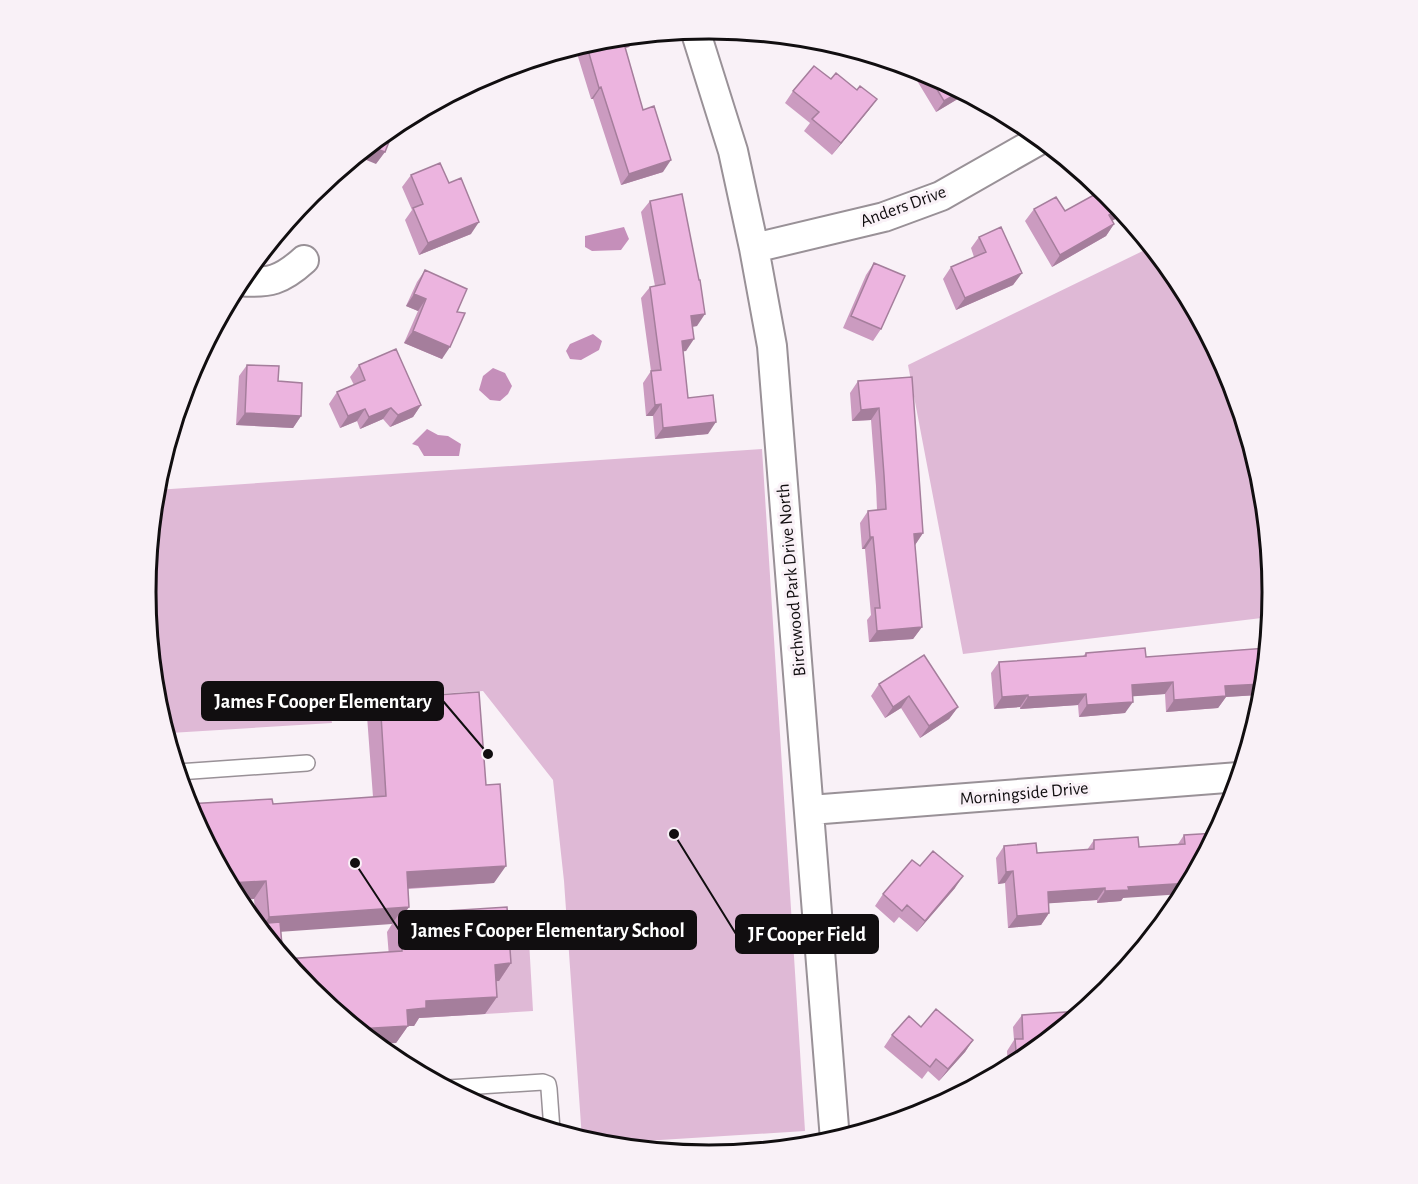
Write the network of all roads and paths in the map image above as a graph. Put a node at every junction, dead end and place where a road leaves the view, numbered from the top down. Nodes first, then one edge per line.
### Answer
1 (698, 39) edge
2 (1033, 144) edge
3 (754, 248) junction
4 (304, 260) dead end
5 (251, 282) edge
6 (307, 763) dead end
7 (186, 771) edge
8 (1230, 778) edge
9 (810, 810) junction
10 (462, 1087) edge
11 (551, 1122) edge
12 (834, 1130) edge

1 - 3 street, Birchwood Park Drive North
2 - 3 street, Anders Drive
3 - 9 street, Birchwood Park Drive North
4 - 5 street
6 - 7 lane
8 - 9 street, Morningside Drive
9 - 12 street, Birchwood Park Drive North
10 - 11 lane

